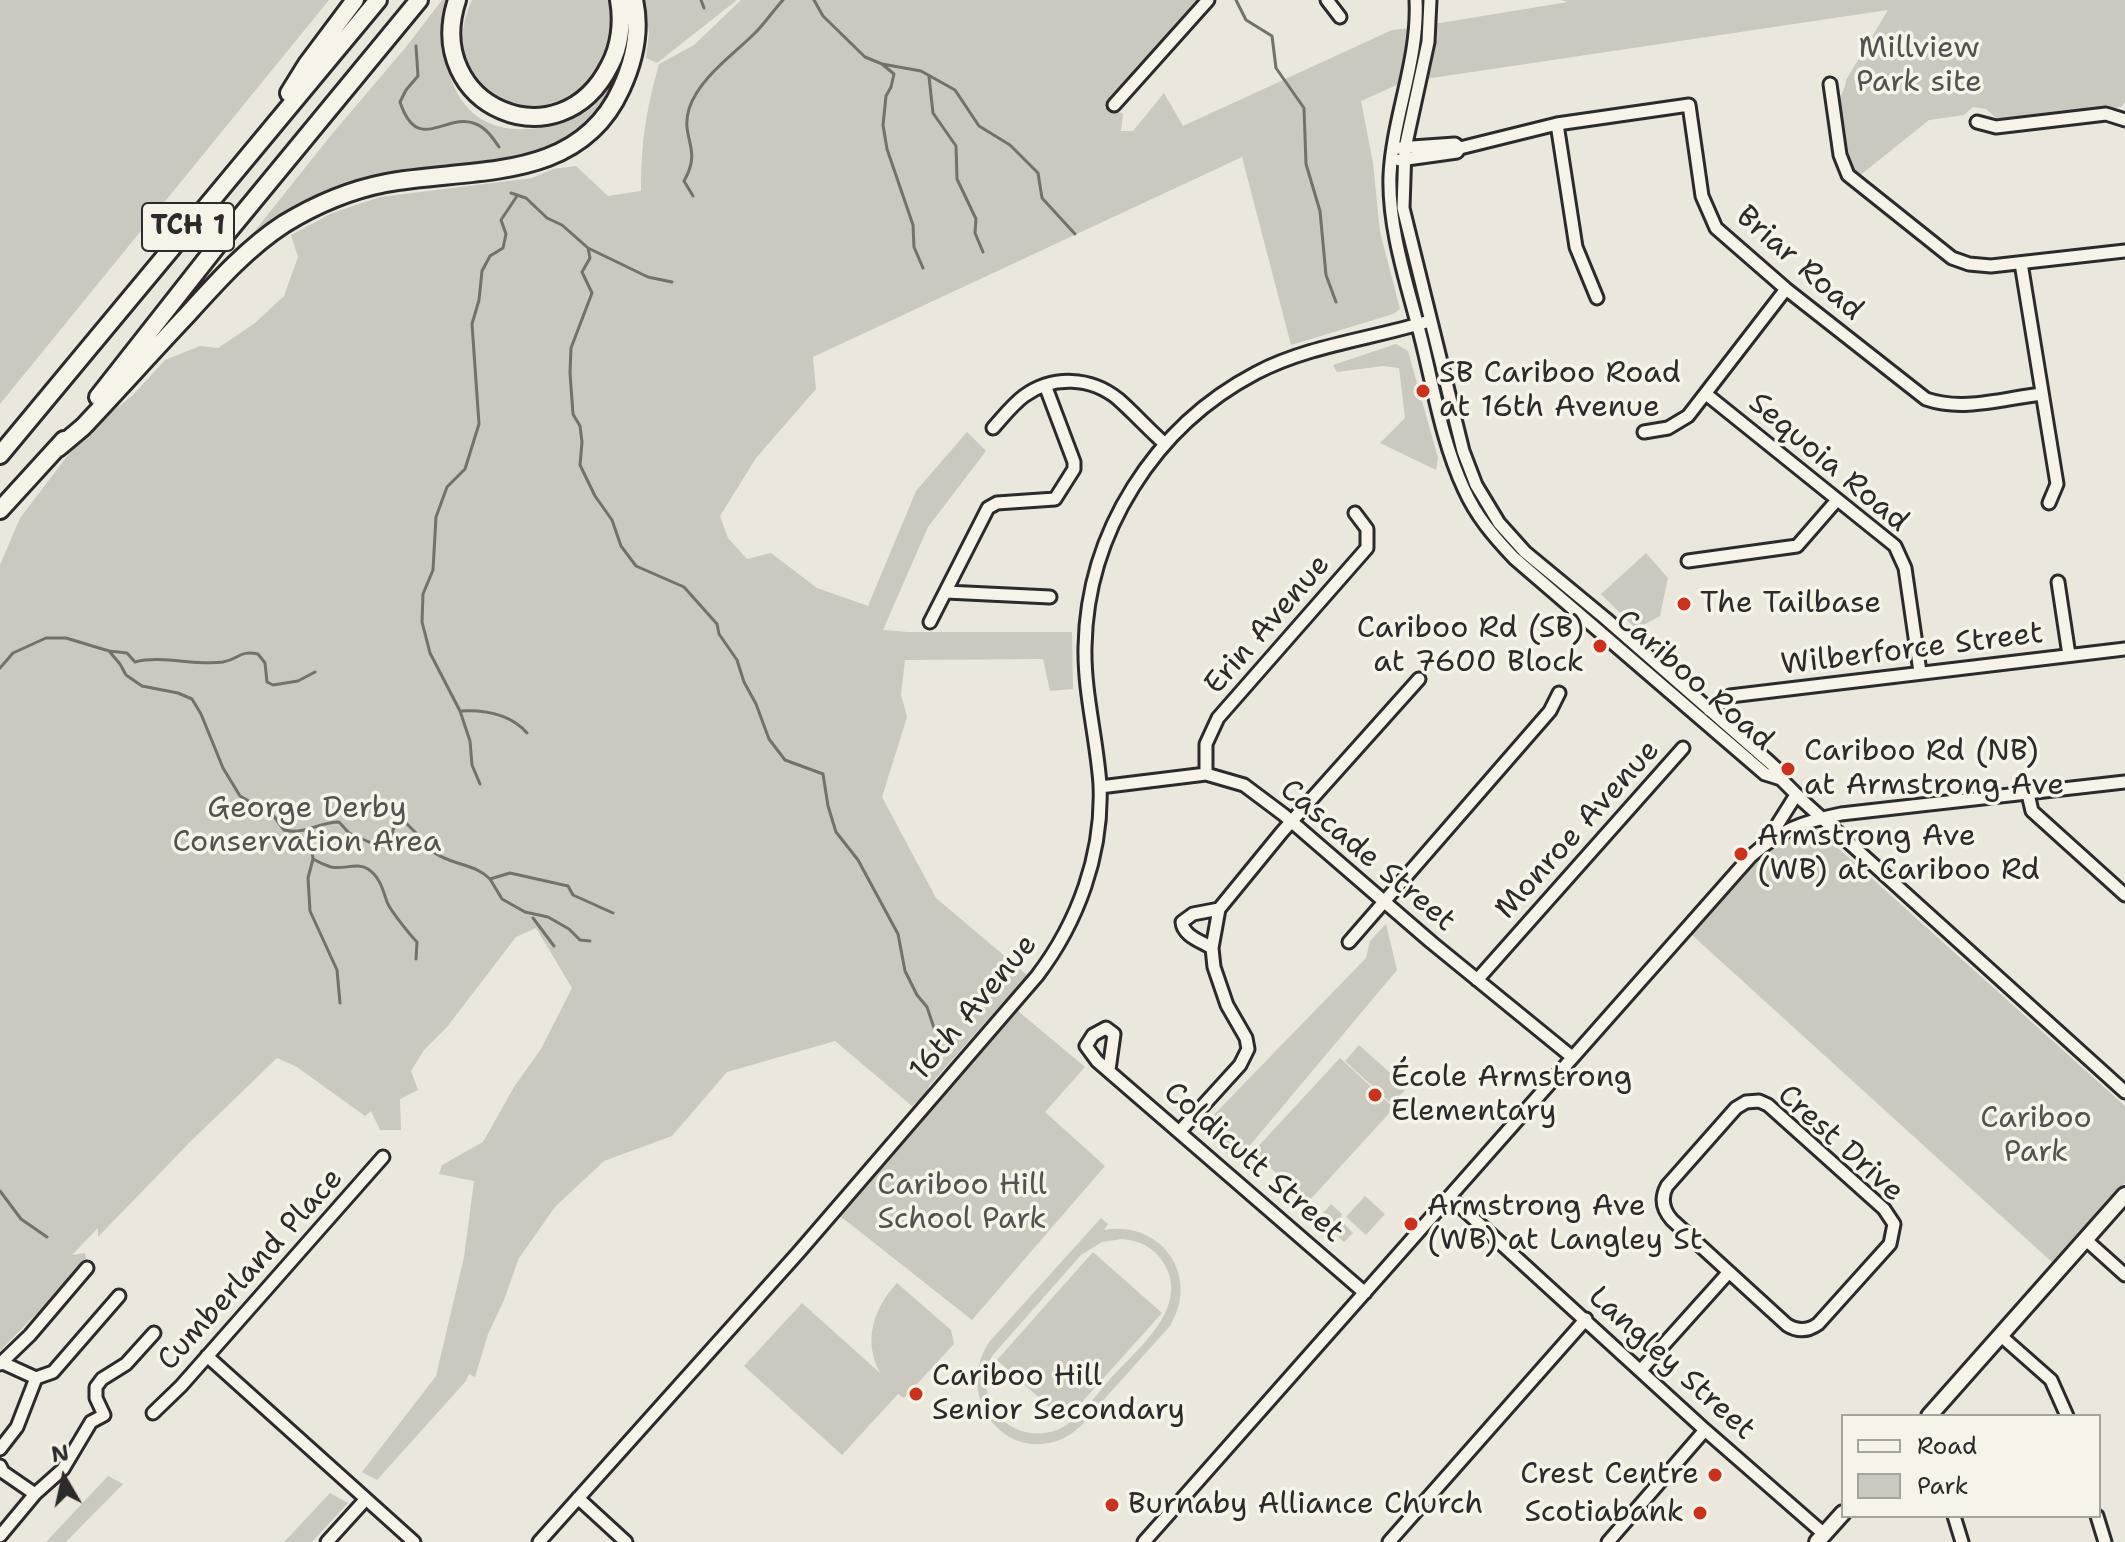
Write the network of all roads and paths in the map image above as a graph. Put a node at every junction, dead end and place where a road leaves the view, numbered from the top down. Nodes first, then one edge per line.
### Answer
1 (355, 0) edge
2 (378, 0) edge
3 (419, 0) edge
4 (457, 0) edge
5 (619, 0) edge
6 (634, 0) edge
7 (1208, 0) edge
8 (1327, 0) edge
9 (1416, 0) edge
10 (1430, 0) edge
11 (1340, 17) dead end
12 (1830, 84) dead end
13 (1114, 105) dead end
14 (2125, 120) edge
15 (1977, 122) dead end
16 (1557, 124) junction
17 (260, 141) junction
18 (1398, 154) junction
19 (2125, 251) edge
20 (2021, 263) junction
21 (1786, 289) junction
22 (1597, 298) dead end
23 (1423, 323) junction
24 (1045, 385) junction
25 (1706, 394) junction
26 (2042, 394) junction
27 (993, 428) dead end
28 (1644, 432) dead end
29 (1164, 443) junction
30 (58, 448) junction
31 (0, 455) edge
32 (1837, 500) junction
33 (2049, 503) dead end
34 (0, 510) edge
35 (1355, 513) dead end
36 (1688, 561) dead end
37 (2058, 582) dead end
38 (946, 592) junction
39 (1050, 597) dead end
40 (930, 622) dead end
41 (2125, 649) edge
42 (2069, 655) junction
43 (1920, 672) junction
44 (1419, 679) dead end
45 (1559, 693) dead end
46 (1709, 710) junction
47 (1683, 748) dead end
48 (1206, 774) junction
49 (1781, 779) junction
50 (2125, 782) edge
51 (1100, 787) junction
52 (2028, 794) junction
53 (1796, 795) junction
54 (1822, 818) junction
55 (1292, 821) junction
56 (1767, 842) junction
57 (2125, 895) edge
58 (1384, 902) junction
59 (1219, 909) junction
60 (1349, 942) dead end
61 (1212, 948) junction
62 (1477, 980) junction
63 (1572, 1057) junction
64 (1109, 1070) dead end
65 (2125, 1092) edge
66 (1180, 1131) junction
67 (383, 1157) dead end
68 (2125, 1195) edge
69 (1450, 1197) junction
70 (2085, 1239) junction
71 (87, 1268) dead end
72 (1729, 1272) junction
73 (2125, 1275) edge
74 (1365, 1293) junction
75 (119, 1296) dead end
76 (1586, 1319) junction
77 (154, 1333) dead end
78 (2000, 1335) junction
79 (207, 1356) junction
80 (2, 1363) edge
81 (1641, 1370) junction
82 (36, 1378) junction
83 (153, 1413) dead end
84 (1931, 1414) edge
85 (2066, 1414) edge
86 (1705, 1430) junction
87 (0, 1449) edge
88 (1, 1471) edge
89 (35, 1494) junction
90 (578, 1498) junction
91 (366, 1499) junction
92 (1841, 1515) edge
93 (1955, 1518) edge
94 (2098, 1518) edge
95 (0, 1536) edge
96 (1821, 1538) edge
97 (327, 1542) edge
98 (414, 1542) edge
99 (539, 1542) edge
100 (626, 1542) edge
101 (1144, 1542) edge
102 (1389, 1542) edge
103 (1608, 1542) edge
104 (1962, 1542) edge
105 (2105, 1542) edge

1 - 17 highway
2 - 17 highway, TCH 1
3 - 30 highway, TCH 1
4 - 5 highway
6 - 30 highway
7 - 13 street
8 - 11 street
9 - 18 street, Cariboo Road
10 - 18 street, Cariboo Road
12 - 20 street
14 - 15 street
16 - 18 street, Briar Road
16 - 21 street, Briar Road
16 - 22 street
17 - 31 highway, TCH 1
18 - 23 street, Cariboo Road
19 - 20 street
20 - 26 street
21 - 25 street
21 - 26 street, Briar Road
23 - 29 street, 16th Avenue
23 - 46 street, Cariboo Road
23 - 49 street, Cariboo Road
24 - 27 street
24 - 29 street
24 - 38 street
25 - 28 street
25 - 32 street, Sequoia Road
26 - 33 street
29 - 51 street, 16th Avenue
30 - 34 highway, TCH 1
32 - 36 street
32 - 43 street, Sequoia Road
35 - 48 street, Erin Avenue
37 - 42 street
38 - 39 street
38 - 40 street
41 - 42 street, Wilberforce Street
42 - 43 street, Wilberforce Street
43 - 46 street, Wilberforce Street
44 - 55 street
45 - 58 street
46 - 49 street, Cariboo Road
47 - 62 street, Monroe Avenue
48 - 51 street, Cascade Street
48 - 55 street, Cascade Street
49 - 53 street, Cariboo Road
50 - 52 street
51 - 90 street, 16th Avenue
52 - 54 street
52 - 57 street
53 - 54 street, Cariboo Road
53 - 56 street
54 - 56 street
54 - 65 street, Cariboo Road
55 - 58 street, Cascade Street
55 - 59 street
56 - 63 street
58 - 60 street
58 - 62 street, Cascade Street
59 - 61 street
59 - 61 street
61 - 66 street
62 - 63 street, Cascade Street
63 - 69 street
64 - 66 street, Coldicutt Street
66 - 74 street, Coldicutt Street
67 - 79 street, Cumberland Place
68 - 70 main road
69 - 74 street
69 - 76 street, Langley Street
70 - 73 street
70 - 78 main road
71 - 80 street
72 - 72 street, Crest Drive
72 - 81 street
74 - 101 street
75 - 82 street
76 - 81 street, Langley Street
76 - 102 street
77 - 89 street, Cumberland Place
78 - 84 main road
78 - 85 street
79 - 83 street, Cumberland Place
79 - 91 street
80 - 82 street
81 - 86 street, Langley Street
82 - 87 street
86 - 96 street, Langley Street
86 - 103 street
88 - 89 street
89 - 95 street, Cumberland Place
90 - 99 street, 16th Avenue
90 - 100 street
91 - 97 street
91 - 98 street
92 - 96 main road
93 - 104 street
94 - 105 street

